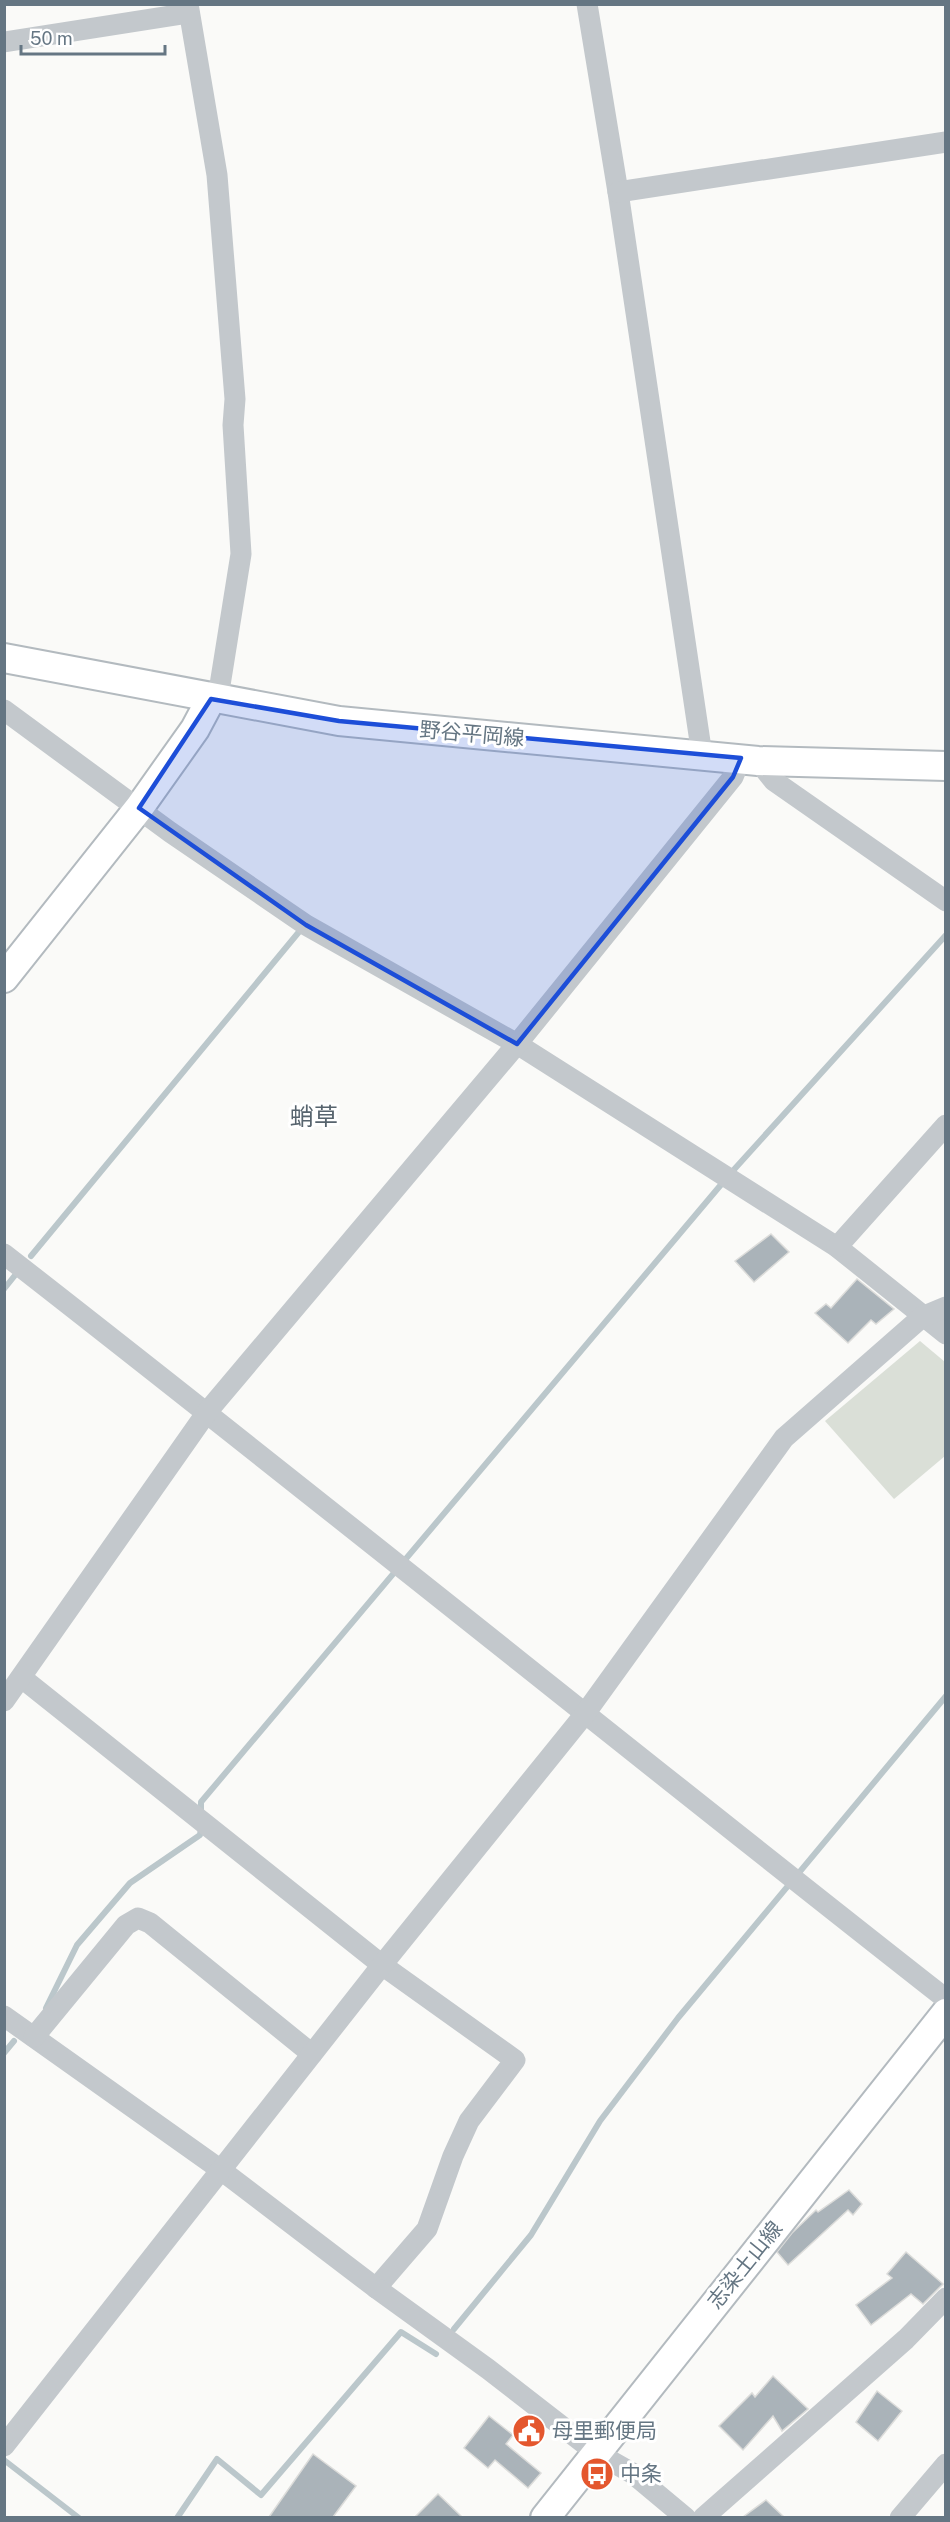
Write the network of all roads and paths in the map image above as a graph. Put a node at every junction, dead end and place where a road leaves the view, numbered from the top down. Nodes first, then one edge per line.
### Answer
1 (586, 4) edge
2 (189, 9) edge
3 (4, 42) edge
4 (945, 142) edge
5 (618, 192) junction
6 (4, 658) edge
7 (211, 699) junction
8 (4, 710) edge
9 (702, 755) junction
10 (749, 760) junction
11 (945, 766) edge
12 (139, 808) junction
13 (945, 901) edge
14 (4, 978) edge
15 (517, 1044) junction
16 (945, 1125) edge
17 (837, 1247) junction
18 (4, 1254) edge
19 (945, 1307) edge
20 (922, 1317) junction
21 (945, 1334) edge
22 (207, 1412) junction
23 (22, 1678) junction
24 (4, 1701) edge
25 (584, 1715) junction
26 (382, 1965) junction
27 (945, 1999) edge
28 (945, 2013) edge
29 (4, 2016) edge
30 (34, 2037) junction
31 (312, 2054) junction
32 (221, 2170) junction
33 (375, 2288) junction
34 (945, 2298) edge
35 (4, 2446) edge
36 (595, 2452) junction
37 (945, 2464) edge
38 (545, 2517) edge
39 (686, 2517) edge
40 (703, 2517) edge
41 (900, 2517) edge

1 - 5 street
2 - 3 street
2 - 7 street
4 - 5 street
5 - 9 street
6 - 7 main road, 野谷平岡線
7 - 9 main road, 野谷平岡線
7 - 12 main road
8 - 12 street
9 - 10 main road, 野谷平岡線
10 - 11 main road, 野谷平岡線
10 - 13 street
10 - 15 street
12 - 14 main road
12 - 15 street
15 - 17 street
15 - 22 street
16 - 17 street
17 - 20 street
18 - 22 street
19 - 20 street
20 - 21 street
20 - 25 street
22 - 23 street
22 - 25 street
23 - 24 street
23 - 26 street
25 - 26 street
25 - 27 street
26 - 31 street
26 - 33 street
28 - 36 main road, 志染土山線
29 - 30 street
30 - 31 street
30 - 32 street
31 - 32 street
32 - 33 street
32 - 35 street
33 - 36 street
34 - 40 street
36 - 38 main road, 志染土山線
36 - 39 street
37 - 41 street

